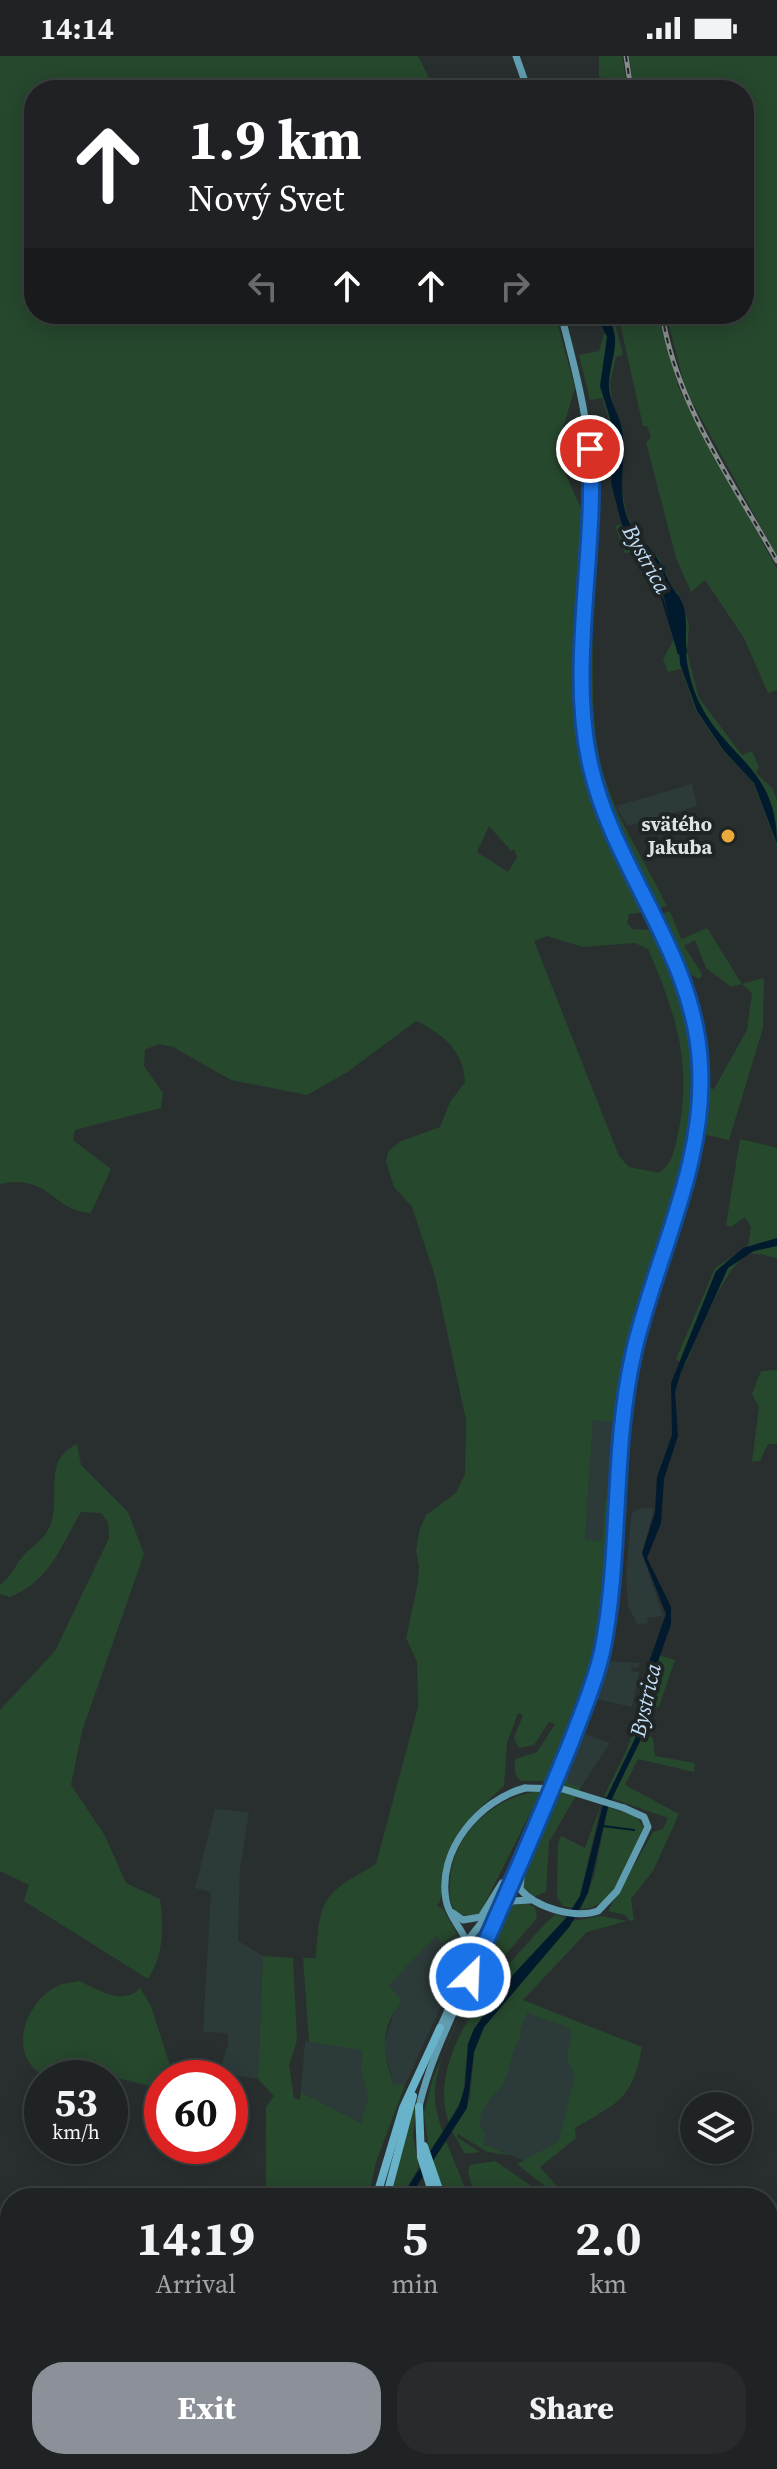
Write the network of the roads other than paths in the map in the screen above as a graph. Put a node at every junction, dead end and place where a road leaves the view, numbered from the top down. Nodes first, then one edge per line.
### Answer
1 (516, 56) edge
2 (524, 80) edge
3 (563, 324) edge
4 (572, 1739) junction
5 (525, 1852) junction
6 (506, 1878) junction
7 (491, 1900) junction
8 (532, 1900) junction
9 (448, 1908) junction
10 (493, 1926) junction
11 (468, 1940) junction
12 (453, 2000) junction
13 (440, 2028) joint
14 (419, 2072) junction
15 (419, 2111) joint
16 (429, 2175) junction
17 (379, 2188) edge
18 (389, 2188) edge
19 (432, 2188) edge
20 (436, 2188) edge

1 - 2 main road
3 - 4 main road
4 - 5 main road
4 - 6 main road
5 - 8 main road
5 - 10 main road
6 - 7 main road
6 - 12 main road
7 - 9 main road
7 - 11 main road
8 - 9 main road, bridge
8 - 10 main road
9 - 11 main road
10 - 15 main road
11 - 12 main road
12 - 13 main road
13 - 14 highway
14 - 17 highway
14 - 18 highway
15 - 16 highway
16 - 19 highway
16 - 20 highway

